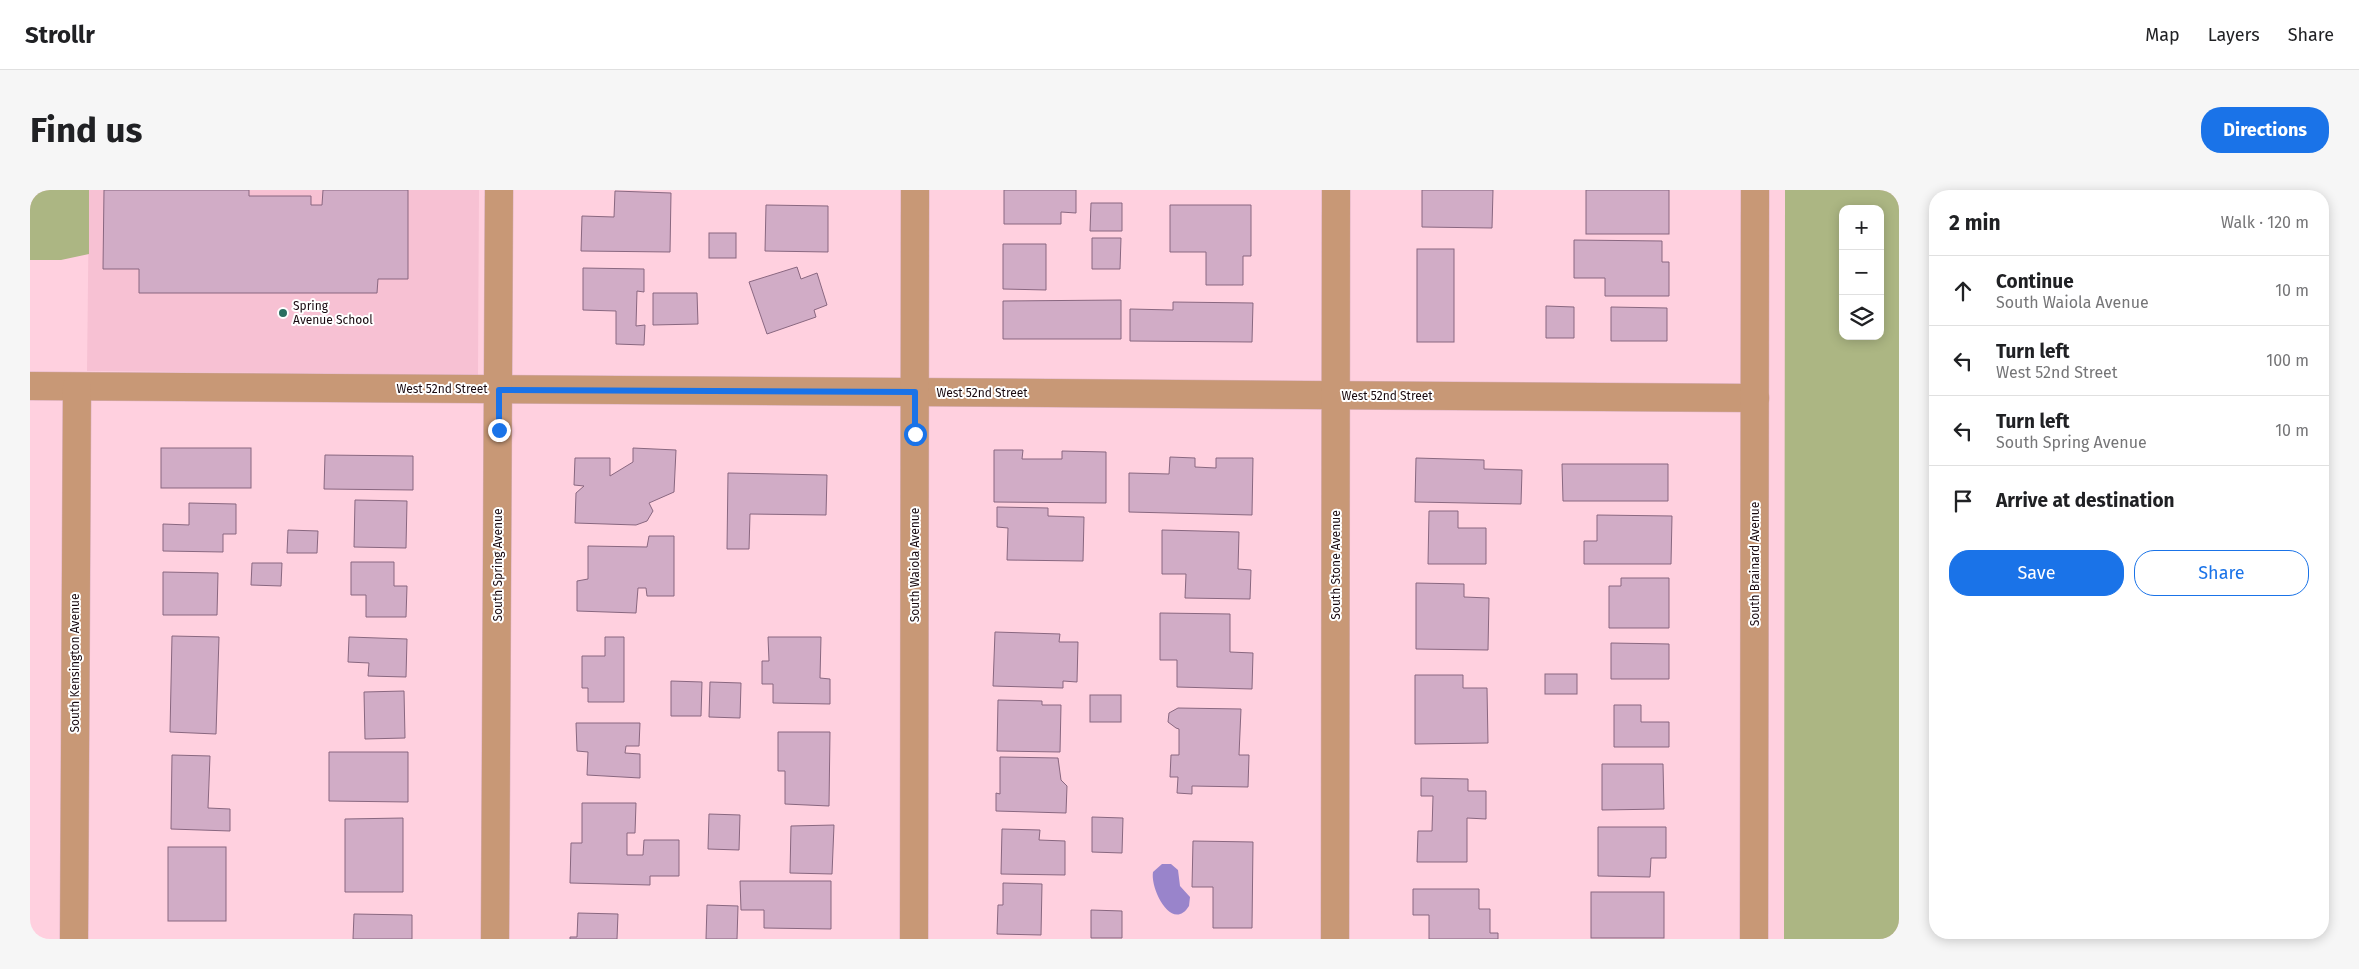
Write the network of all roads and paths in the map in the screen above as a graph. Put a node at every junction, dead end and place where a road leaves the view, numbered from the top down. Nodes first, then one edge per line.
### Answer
1 (499, 190) edge
2 (915, 190) edge
3 (1336, 190) edge
4 (1755, 190) edge
5 (30, 386) edge
6 (76, 387) junction
7 (499, 390) junction
8 (915, 392) junction
9 (1336, 395) junction
10 (1755, 398) junction
11 (74, 939) edge
12 (495, 939) edge
13 (914, 939) edge
14 (1335, 939) edge
15 (1754, 939) edge

1 - 7 street, South Spring Avenue
2 - 8 street, South Waiola Avenue
3 - 9 street, South Stone Avenue
4 - 10 street, South Brainard Avenue
5 - 6 street, West 52nd Street
6 - 7 street, West 52nd Street
6 - 11 street, South Kensington Avenue
7 - 8 street, West 52nd Street
7 - 12 street, South Spring Avenue
8 - 9 street, West 52nd Street
8 - 13 street, South Waiola Avenue
9 - 10 street, West 52nd Street
9 - 14 street, South Stone Avenue
10 - 15 street, South Brainard Avenue

